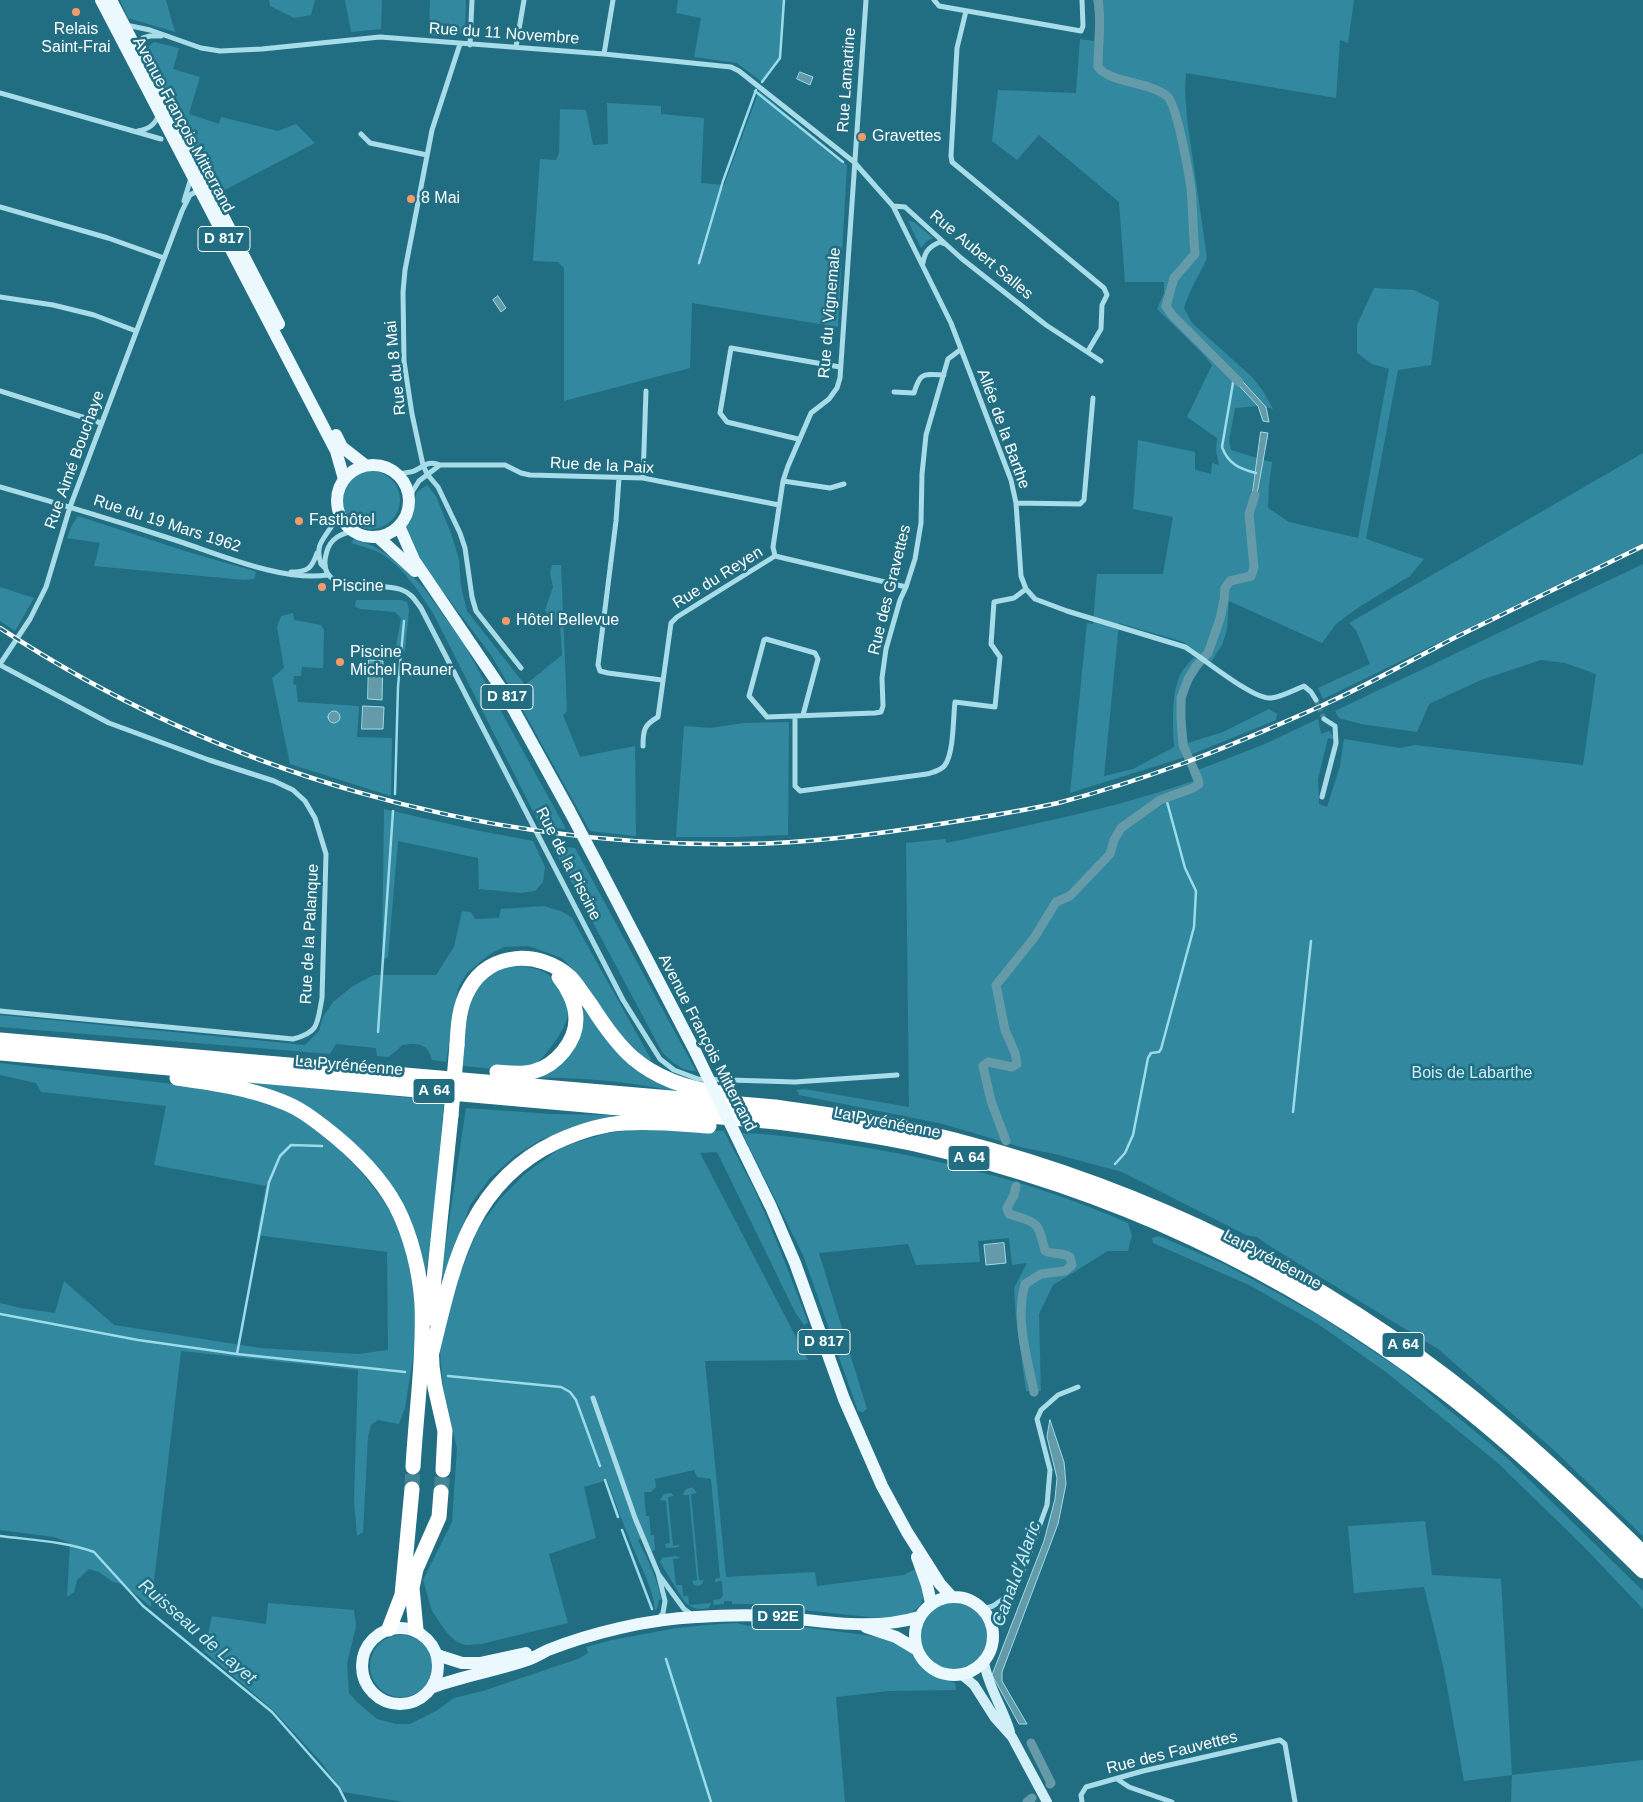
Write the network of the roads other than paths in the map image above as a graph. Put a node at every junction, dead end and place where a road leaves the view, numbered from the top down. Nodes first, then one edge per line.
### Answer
1 (101, 0) edge
2 (111, 0) edge
3 (472, 0) edge
4 (524, 0) edge
5 (613, 0) edge
6 (866, 0) edge
7 (934, 0) edge
8 (1082, 0) edge
9 (966, 11) junction
10 (124, 25) junction
11 (166, 36) junction
12 (460, 44) junction
13 (470, 45) junction
14 (516, 47) junction
15 (138, 52) junction
16 (604, 54) junction
17 (0, 93) edge
18 (159, 114) junction
19 (136, 131) junction
20 (361, 134) dead end
21 (161, 139) dead end
22 (427, 156) junction
23 (854, 162) junction
24 (190, 173) junction
25 (199, 190) junction
26 (0, 206) edge
27 (893, 206) junction
28 (182, 211) junction
29 (947, 245) junction
30 (164, 258) junction
31 (923, 263) junction
32 (0, 297) edge
33 (136, 332) junction
34 (960, 350) junction
35 (1088, 351) junction
36 (1102, 360) dead end
37 (840, 367) junction
38 (944, 375) junction
39 (646, 391) dead end
40 (0, 392) edge
41 (894, 392) dead end
42 (1093, 398) dead end
43 (101, 422) junction
44 (798, 439) junction
45 (423, 464) junction
46 (364, 465) junction
47 (440, 465) junction
48 (398, 474) junction
49 (427, 474) junction
50 (619, 478) junction
51 (643, 478) junction
52 (344, 479) junction
53 (783, 481) junction
54 (844, 484) dead end
55 (0, 487) edge
56 (409, 497) junction
57 (1016, 503) junction
58 (779, 505) junction
59 (337, 506) junction
60 (70, 507) junction
61 (399, 526) junction
62 (353, 531) junction
63 (378, 537) junction
64 (319, 547) junction
65 (775, 556) junction
66 (325, 568) junction
67 (271, 570) junction
68 (328, 575) junction
69 (906, 587) junction
70 (1026, 590) junction
71 (434, 591) junction
72 (0, 664) edge
73 (521, 668) dead end
74 (662, 680) junction
75 (1316, 700) tunnel mouth
76 (795, 716) junction
77 (803, 716) junction
78 (1324, 719) tunnel mouth
79 (642, 746) dead end
80 (1322, 797) dead end
81 (541, 961) junction
82 (0, 1011) edge
83 (0, 1040) edge
84 (0, 1053) edge
85 (120, 1064) junction
86 (897, 1075) dead end
87 (426, 1076) junction
88 (775, 1107) junction
89 (748, 1119) junction
90 (427, 1350) junction
91 (1078, 1387) dead end
92 (593, 1398) dead end
93 (413, 1467) tunnel mouth
94 (443, 1470) tunnel mouth
95 (412, 1489) tunnel mouth
96 (441, 1492) tunnel mouth
97 (907, 1532) junction
98 (1643, 1553) edge
99 (1643, 1571) edge
100 (658, 1573) junction
101 (1011, 1594) junction
102 (951, 1596) junction
103 (931, 1604) junction
104 (983, 1609) junction
105 (696, 1617) junction
106 (919, 1617) junction
107 (656, 1622) junction
108 (861, 1625) junction
109 (389, 1628) junction
110 (416, 1630) junction
111 (994, 1633) junction
112 (916, 1649) junction
113 (548, 1650) junction
114 (437, 1655) junction
115 (984, 1662) junction
116 (962, 1674) junction
117 (433, 1687) junction
118 (1012, 1737) junction
119 (1117, 1779) junction
120 (1047, 1802) edge
121 (1082, 1802) edge
122 (1172, 1802) edge
123 (1295, 1802) edge

1 - 18 main road, Avenue François Mitterrand / D 817
2 - 10 main road, Avenue François Mitterrand / D 817
3 - 13 street
4 - 14 street
5 - 16 street
6 - 23 street, Rue Lamartine
7 - 9 street
8 - 9 street
9 - 35 street
10 - 11 street, Rue du 11 Novembre
10 - 15 main road, Avenue François Mitterrand / D 817
11 - 12 street, Rue du 11 Novembre
11 - 15 street
12 - 13 street, Rue du 11 Novembre
12 - 22 street, Rue du 8 Mai
13 - 14 street, Rue du 11 Novembre
14 - 16 street, Rue du 11 Novembre
15 - 46 main road, Avenue François Mitterrand / D 817
16 - 23 street, Rue du 11 Novembre
17 - 19 street
18 - 19 street
18 - 24 main road, Avenue François Mitterrand / D 817
19 - 21 street
20 - 22 street
22 - 45 street, Rue du 8 Mai
23 - 27 street, Rue Aubert Salles
23 - 37 street, Rue du Vignemale
24 - 25 main road, Avenue François Mitterrand / D 817
24 - 28 street
25 - 28 street, Rue Aimé Bouchaye
25 - 52 main road, Avenue François Mitterrand / D 817
26 - 30 street
27 - 29 street, Rue Aubert Salles
27 - 31 street, Allée de la Barthe
28 - 30 street, Rue Aimé Bouchaye
29 - 31 street
29 - 35 street, Rue Aubert Salles
30 - 33 street, Rue Aimé Bouchaye
31 - 34 street, Allée de la Barthe
32 - 33 street
33 - 43 street, Rue Aimé Bouchaye
34 - 38 street, Rue des Gravettes
34 - 57 street, Allée de la Barthe
35 - 36 street, Rue Aubert Salles
37 - 44 street, Rue du Vignemale
37 - 44 street
38 - 41 street
38 - 69 street, Rue des Gravettes
39 - 51 street
40 - 43 street
42 - 57 street
43 - 60 street, Rue Aimé Bouchaye
44 - 53 street, Rue du Vignemale
45 - 47 street, Rue de la Paix
45 - 48 street
45 - 49 street, Rue du 8 Mai
46 - 48 main road
46 - 52 main road
47 - 49 street
47 - 50 street, Rue de la Paix
48 - 56 main road
49 - 56 street
49 - 73 street, Rue du 8 Mai
50 - 51 street, Rue de la Paix
50 - 74 street
51 - 58 street, Rue de la Paix
52 - 59 main road
53 - 54 street
53 - 58 street, Rue du Vignemale
55 - 60 street, Rue du 19 Mars 1962
56 - 61 main road
57 - 70 street, Allée de la Barthe
58 - 65 street, Rue du Vignemale
59 - 62 main road
59 - 64 street
60 - 67 street, Rue du 19 Mars 1962
60 - 72 street, Rue Aimé Bouchaye
61 - 63 main road
61 - 71 main road, Avenue François Mitterrand / D 817
62 - 63 main road
62 - 66 street
63 - 71 main road, Avenue François Mitterrand / D 817
64 - 66 street
64 - 67 street
65 - 69 street, Rue du Reyen
65 - 74 street, Rue du Reyen
66 - 68 street
67 - 68 street, Rue du 19 Mars 1962
68 - 86 street, Rue de la Piscine
69 - 77 street, Rue des Gravettes
70 - 75 street
70 - 76 street
71 - 97 main road, Avenue François Mitterrand / D 817, bridge
72 - 82 street, Rue de la Palanque
74 - 79 street, Rue du Reyen
76 - 77 street
76 - 77 street
78 - 80 street
81 - 87 highway
81 - 88 highway
81 - 90 highway, bridge
83 - 87 highway, La Pyrénéenne / A 64
84 - 85 highway, La Pyrénéenne / A 64
85 - 89 highway, La Pyrénéenne / A 64
85 - 90 highway
87 - 88 highway, La Pyrénéenne / A 64
88 - 98 highway, La Pyrénéenne / A 64
89 - 90 highway
89 - 99 highway, La Pyrénéenne / A 64
90 - 93 highway
90 - 94 highway
91 - 101 street
92 - 100 street
95 - 109 highway
96 - 110 highway
97 - 102 main road, Avenue François Mitterrand / D 817
97 - 103 main road, Avenue François Mitterrand / D 817
100 - 105 street
100 - 107 street
101 - 104 street
101 - 111 street
102 - 103 main road
102 - 104 main road
103 - 106 main road
104 - 111 main road
105 - 107 main road, D 92E
105 - 108 main road, D 92E
106 - 108 main road
106 - 112 main road
107 - 113 main road, D 92E
108 - 112 main road
109 - 110 main road
109 - 117 main road
110 - 114 main road
111 - 115 main road
112 - 116 main road
113 - 114 main road
113 - 117 main road
114 - 117 main road
115 - 116 main road
115 - 118 main road
116 - 118 main road
118 - 120 main road
119 - 121 street, Rue des Fauvettes
119 - 122 street
119 - 123 street, Rue des Fauvettes

